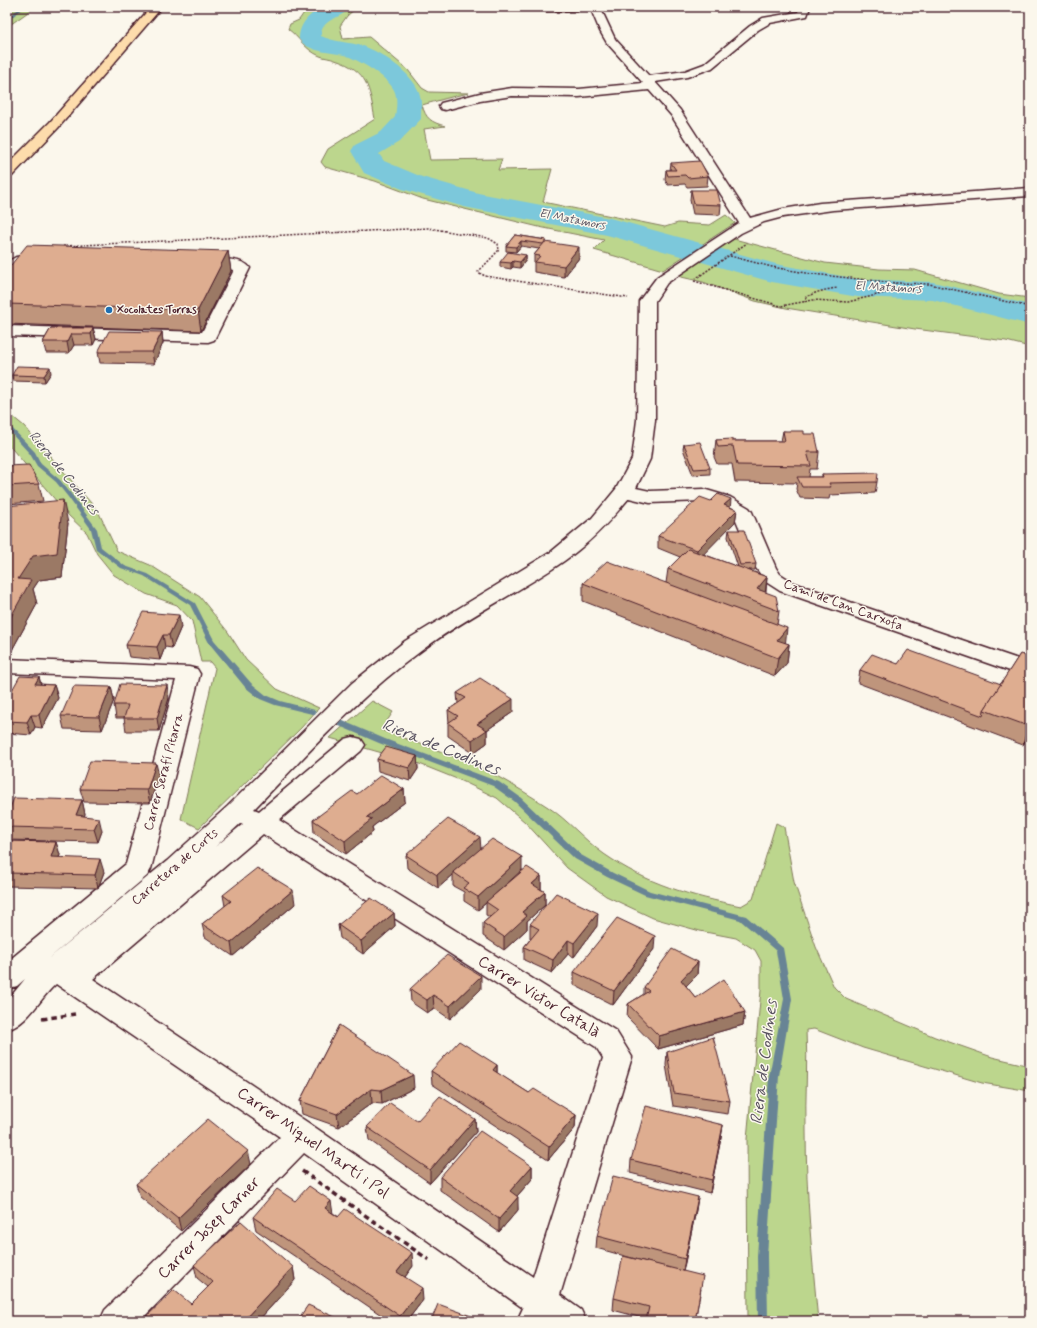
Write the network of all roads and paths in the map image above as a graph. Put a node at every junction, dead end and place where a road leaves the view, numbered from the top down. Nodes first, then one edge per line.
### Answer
1 (157, 7) edge
2 (768, 7) edge
3 (805, 7) edge
4 (596, 10) edge
5 (767, 20) junction
6 (648, 83) junction
7 (445, 106) dead end
8 (10, 180) edge
9 (1030, 192) edge
10 (732, 202) junction
11 (781, 213) junction
12 (741, 227) junction
13 (62, 246) edge
14 (53, 259) edge
15 (185, 262) edge
16 (7, 268) edge
17 (896, 283) junction
18 (838, 288) dead end
19 (650, 296) junction
20 (805, 302) junction
21 (1030, 307) edge
22 (7, 331) edge
23 (625, 491) junction
24 (7, 666) edge
25 (1030, 671) edge
26 (353, 745) dead end
27 (237, 812) junction
28 (263, 822) junction
29 (7, 978) edge
30 (55, 978) junction
31 (7, 999) edge
32 (7, 1018) edge
33 (302, 1135) junction
34 (538, 1311) edge
35 (117, 1321) edge
36 (570, 1321) edge

1 - 8 main road
2 - 5 street
3 - 5 street
4 - 6 street
5 - 6 street
6 - 7 street
6 - 10 street
9 - 11 street
10 - 11 street
10 - 12 street
11 - 12 street
12 - 19 street
13 - 19 path
14 - 16 street
15 - 22 street
17 - 20 path
17 - 20 path, bridge
17 - 21 path
18 - 20 path
19 - 23 street, Carretera de Corts
23 - 25 street, Camí de Can Carxofa
23 - 27 street, Carretera de Corts
24 - 29 street, Carrer Serafí Pitarra
26 - 28 street, Carretera de Corts
27 - 28 street, Carrer Victor Català
27 - 30 street, Carretera de Corts
28 - 30 street, Carretera de Corts
28 - 34 street, Carrer Victor Català
30 - 31 street, Carretera de Corts
30 - 32 street, Carretera de Corts
30 - 33 street, Carrer Miquel Martí i Pol
33 - 34 street, Carrer Miquel Martí i Pol
33 - 35 street, Carrer Josep Carner
34 - 36 street, Carrer Miquel Martí i Pol

